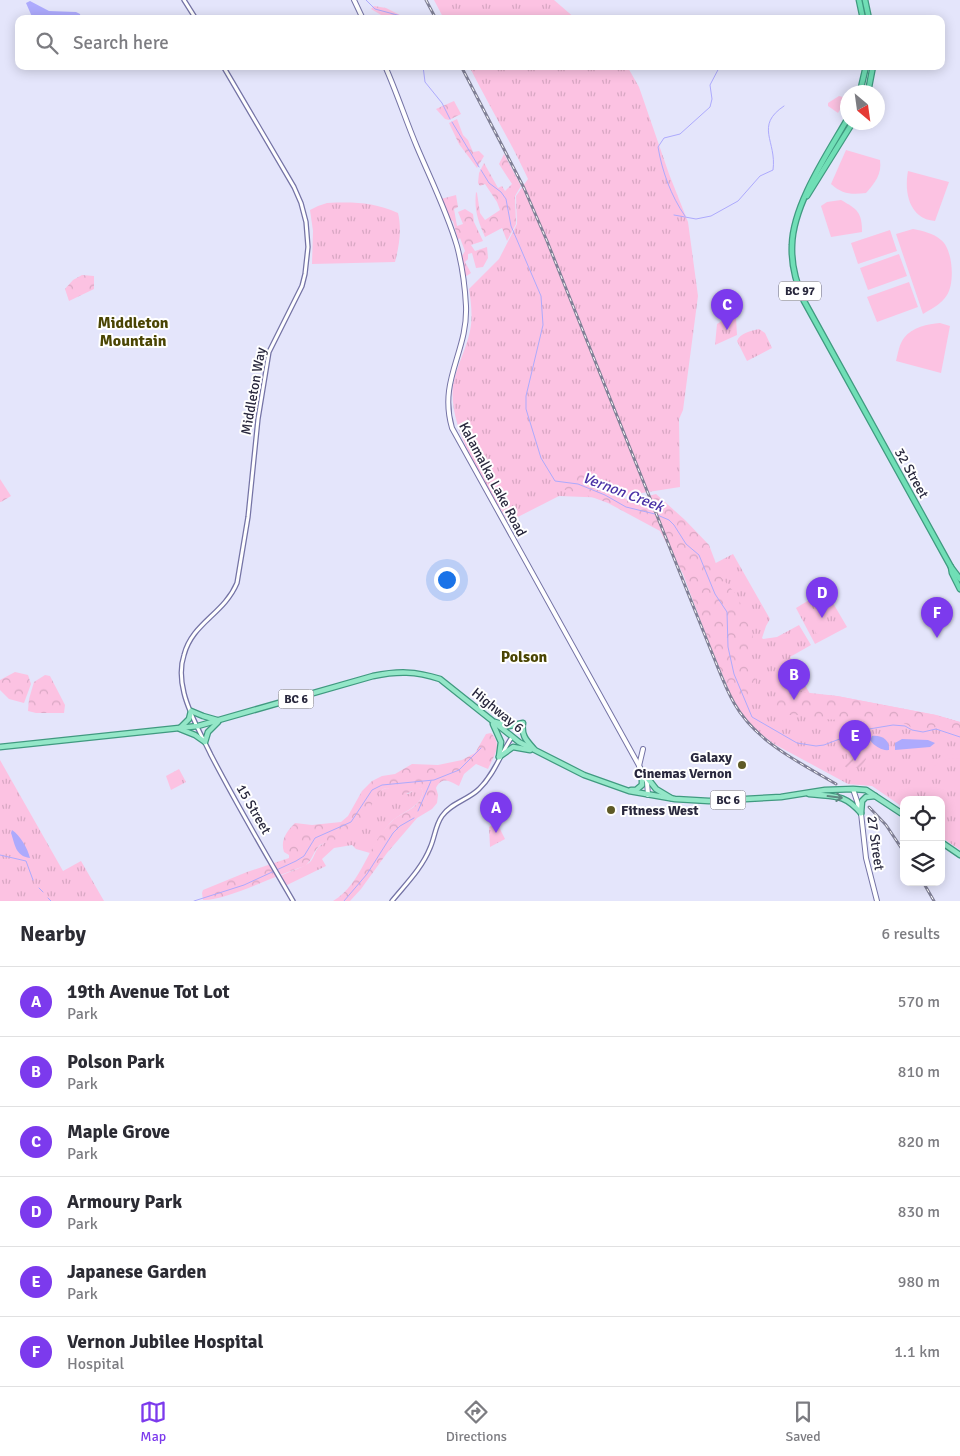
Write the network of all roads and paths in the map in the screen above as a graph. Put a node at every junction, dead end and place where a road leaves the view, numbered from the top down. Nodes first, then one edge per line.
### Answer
1 (184, 0) edge
2 (354, 0) edge
3 (859, 0) edge
4 (865, 0) edge
5 (193, 15) edge
6 (361, 15) edge
7 (862, 15) edge
8 (868, 15) edge
9 (225, 70) edge
10 (387, 70) edge
11 (865, 70) edge
12 (872, 70) edge
13 (862, 85) edge
14 (869, 85) edge
15 (841, 130) edge
16 (848, 130) edge
17 (802, 203) junction
18 (951, 568) junction
19 (960, 579) edge
20 (960, 589) edge
21 (191, 711) junction
22 (492, 720) junction
23 (219, 721) junction
24 (198, 726) junction
25 (179, 729) junction
26 (512, 737) junction
27 (205, 742) junction
28 (0, 747) edge
29 (643, 749) dead end
30 (537, 752) junction
31 (500, 756) junction
32 (639, 766) junction
33 (642, 771) junction
34 (853, 789) junction
35 (629, 790) junction
36 (803, 794) junction
37 (648, 795) junction
38 (875, 796) junction
39 (675, 799) junction
40 (900, 812) edge
41 (861, 814) junction
42 (945, 845) edge
43 (960, 855) edge
44 (293, 901) edge
45 (392, 901) edge
46 (877, 901) edge

1 - 5 street
2 - 6 main road
3 - 7 highway
4 - 8 highway
9 - 21 street, Middleton Way
10 - 32 main road, Kalamalka Lake Road
11 - 13 highway
12 - 14 highway
15 - 17 highway, BC 97
16 - 17 highway, BC 97
17 - 18 highway, 32 Street / BC 97
18 - 19 highway, 32 Street / BC 97
18 - 20 highway, 32 Street / BC 97
21 - 23 main road
21 - 24 street, Middleton Way
21 - 25 main road
22 - 23 main road, Highway 6 / BC 6
22 - 26 main road, Highway 6 / BC 6
22 - 30 main road
22 - 31 main road
23 - 24 main road, Highway 6 / BC 6
23 - 27 main road
24 - 25 main road, Highway 6 / BC 6
24 - 27 street, 15 Street
25 - 27 main road
25 - 28 main road, Highway 6 / BC 6
26 - 30 main road, Highway 6 / BC 6
26 - 31 street
27 - 44 street, 15 Street
29 - 32 main road
30 - 31 main road
30 - 35 main road, Highway 6 / BC 6
31 - 45 street
32 - 33 main road, Kalamalka Lake Road
33 - 35 main road
33 - 37 main road, Kalamalka Lake Road
33 - 39 main road
34 - 36 main road, Highway 6 / BC 6
34 - 38 main road, Highway 6 / BC 6
34 - 41 main road, 27 Street
35 - 37 main road, Highway 6 / BC 6
36 - 39 main road, Highway 6 / BC 6
36 -> 41 main road
37 - 39 main road, Highway 6 / BC 6
38 - 40 main road, Highway 6 / BC 6
38 - 41 main road
41 - 46 main road, 27 Street
42 - 43 main road

